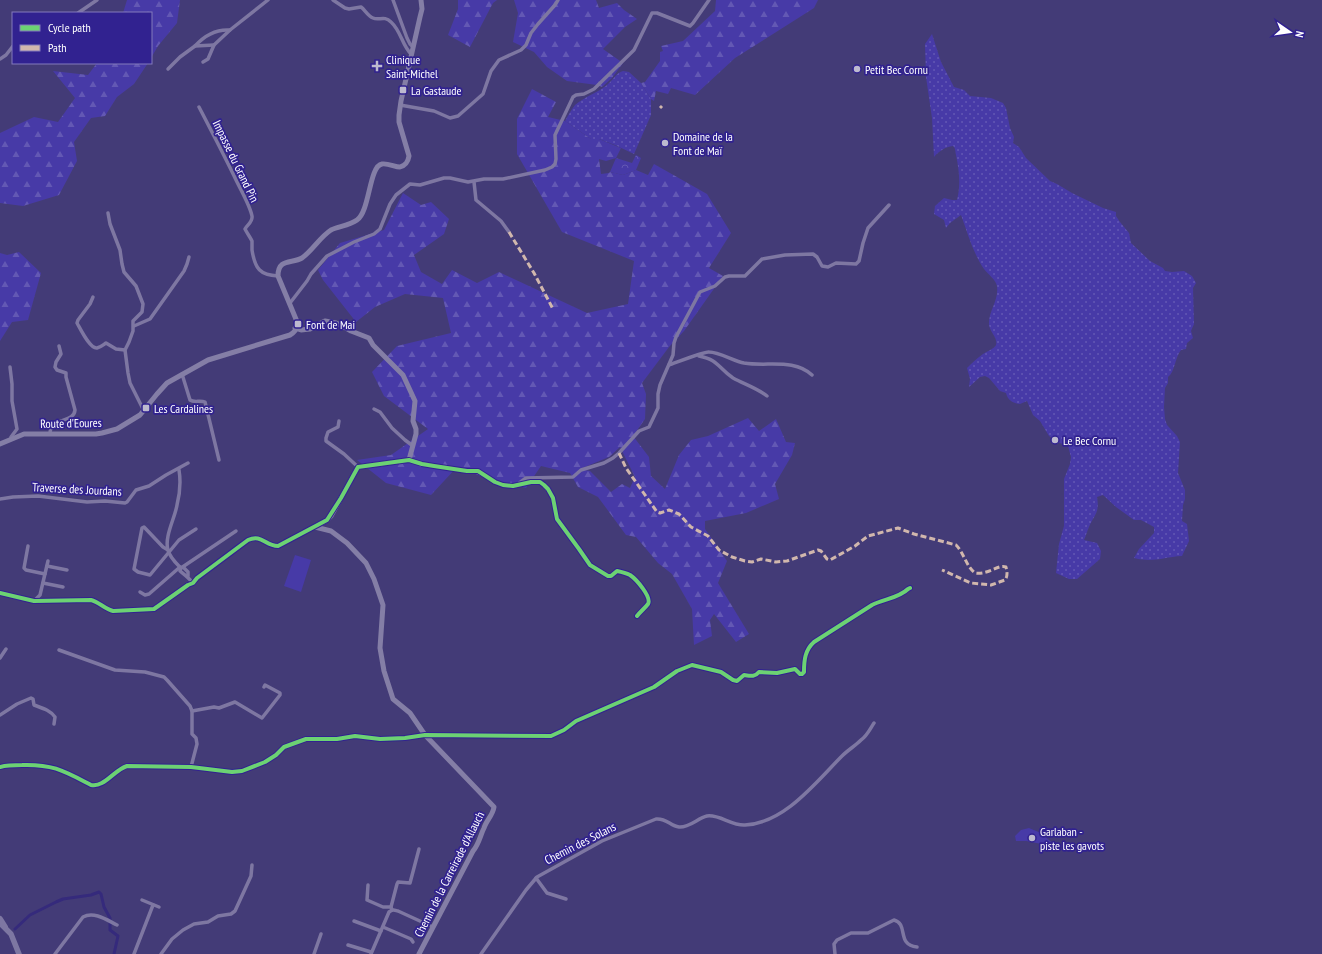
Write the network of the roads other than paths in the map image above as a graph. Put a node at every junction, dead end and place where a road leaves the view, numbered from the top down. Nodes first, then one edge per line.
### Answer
1 (97, 0) edge
2 (268, 0) edge
3 (333, 0) edge
4 (393, 0) edge
5 (421, 0) edge
6 (558, 0) edge
7 (710, 0) edge
8 (79, 12) edge
9 (230, 30) junction
10 (407, 38) junction
11 (415, 40) junction
12 (214, 45) junction
13 (195, 46) junction
14 (413, 46) junction
15 (12, 47) edge
16 (411, 54) junction
17 (0, 59) edge
18 (203, 62) dead end
19 (168, 69) dead end
20 (400, 105) junction
21 (199, 107) dead end
22 (474, 182) junction
23 (889, 205) dead end
24 (108, 213) dead end
25 (509, 232) dead end
26 (189, 257) dead end
27 (278, 276) junction
28 (93, 297) dead end
29 (290, 304) junction
30 (134, 326) junction
31 (296, 328) junction
32 (60, 346) dead end
33 (125, 350) junction
34 (698, 355) junction
35 (669, 365) junction
36 (10, 367) dead end
37 (182, 374) junction
38 (812, 376) dead end
39 (767, 396) dead end
40 (374, 410) dead end
41 (144, 411) junction
42 (339, 421) dead end
43 (50, 433) junction
44 (11, 439) junction
45 (0, 444) edge
46 (413, 446) junction
47 (219, 460) dead end
48 (409, 460) junction
49 (188, 463) dead end
50 (358, 467) junction
51 (179, 470) dead end
52 (518, 484) junction
53 (0, 499) edge
54 (316, 527) junction
55 (196, 529) dead end
56 (236, 531) dead end
57 (28, 546) dead end
58 (169, 551) junction
59 (48, 561) dead end
60 (47, 566) junction
61 (19, 568) dead end
62 (181, 568) junction
63 (25, 569) junction
64 (66, 570) dead end
65 (45, 574) junction
66 (192, 582) junction
67 (43, 583) junction
68 (63, 587) dead end
69 (910, 588) dead end
70 (140, 592) dead end
71 (0, 593) edge
72 (34, 601) junction
73 (637, 616) dead end
74 (6, 649) dead end
75 (59, 650) dead end
76 (0, 658) edge
77 (264, 687) dead end
78 (192, 711) junction
79 (0, 715) edge
80 (54, 724) dead end
81 (874, 724) dead end
82 (425, 735) junction
83 (0, 767) edge
84 (191, 767) junction
85 (419, 850) dead end
86 (252, 865) dead end
87 (536, 878) junction
88 (368, 885) dead end
89 (566, 899) dead end
90 (142, 900) dead end
91 (153, 905) junction
92 (159, 907) dead end
93 (391, 909) junction
94 (0, 919) edge
95 (354, 921) dead end
96 (117, 925) dead end
97 (2, 926) edge
98 (433, 927) junction
99 (382, 929) junction
100 (321, 934) dead end
101 (14, 942) junction
102 (412, 942) dead end
103 (348, 945) dead end
104 (917, 947) dead end
105 (371, 953) edge
106 (14, 954) edge
107 (19, 954) edge
108 (55, 954) edge
109 (134, 954) edge
110 (160, 954) edge
111 (314, 954) edge
112 (419, 954) edge
113 (481, 954) edge
114 (835, 954) edge

1 - 8 street
2 - 9 street
3 - 16 street
4 - 10 street
5 - 11 street
6 - 20 street
7 - 22 street
9 - 12 street
9 - 13 street
10 - 11 street
10 - 14 street
11 - 14 street
12 - 13 street
12 - 18 street
13 - 19 street
14 - 16 street
15 - 17 street
16 - 20 street
20 - 27 street
21 - 27 street, Impasse du Grand Pin
22 - 25 street
22 - 29 street
23 - 35 street
24 - 30 street
26 - 30 street
27 - 29 street
28 - 33 street
29 - 31 street
30 - 33 street
31 - 37 street, Route d'Eoures
31 - 46 street
32 - 43 street
33 - 41 street
34 - 35 street
34 - 38 street
34 - 39 street
35 - 52 street
36 - 44 street
37 - 41 street, Route d'Eoures
37 - 47 street
40 - 46 street
41 - 43 street, Route d'Eoures
42 - 50 street
43 - 44 street, Route d'Eoures
44 - 45 street, Route d'Eoures
46 - 48 street
48 - 50 street
48 - 52 street
49 - 53 street, Traverse des Jourdans
50 - 54 street
51 - 58 street
52 - 73 street
54 - 66 street
54 - 82 street, Chemin de la Carreirade d'Allauch
55 - 58 street
56 - 62 street
57 - 63 street
58 - 58 street
58 - 62 street
59 - 60 street
60 - 64 street
60 - 65 street
61 - 63 street
62 - 66 street
62 - 70 street
63 - 65 street
65 - 67 street
66 - 72 street
67 - 68 street
67 - 72 street
69 - 82 street
71 - 72 street
74 - 76 street
75 - 78 street
77 - 78 street
78 - 84 street
79 - 80 street
81 - 87 street, Chemin des Solans
82 - 84 street
82 - 98 street, Chemin de la Carreirade d'Allauch
83 - 84 street
85 - 93 street
86 - 110 street
87 - 89 street
87 - 113 street, Chemin des Solans
88 - 93 street
90 - 91 street
91 - 92 street
91 - 109 street
93 - 98 street
93 - 99 street
94 - 97 highway
95 - 99 street
96 - 108 street
97 - 101 main road
98 - 112 street, Chemin de la Carreirade d'Allauch
99 - 102 street
99 - 105 street
100 - 111 street
101 - 106 main road
101 - 107 main road
103 - 105 street
104 - 114 street

